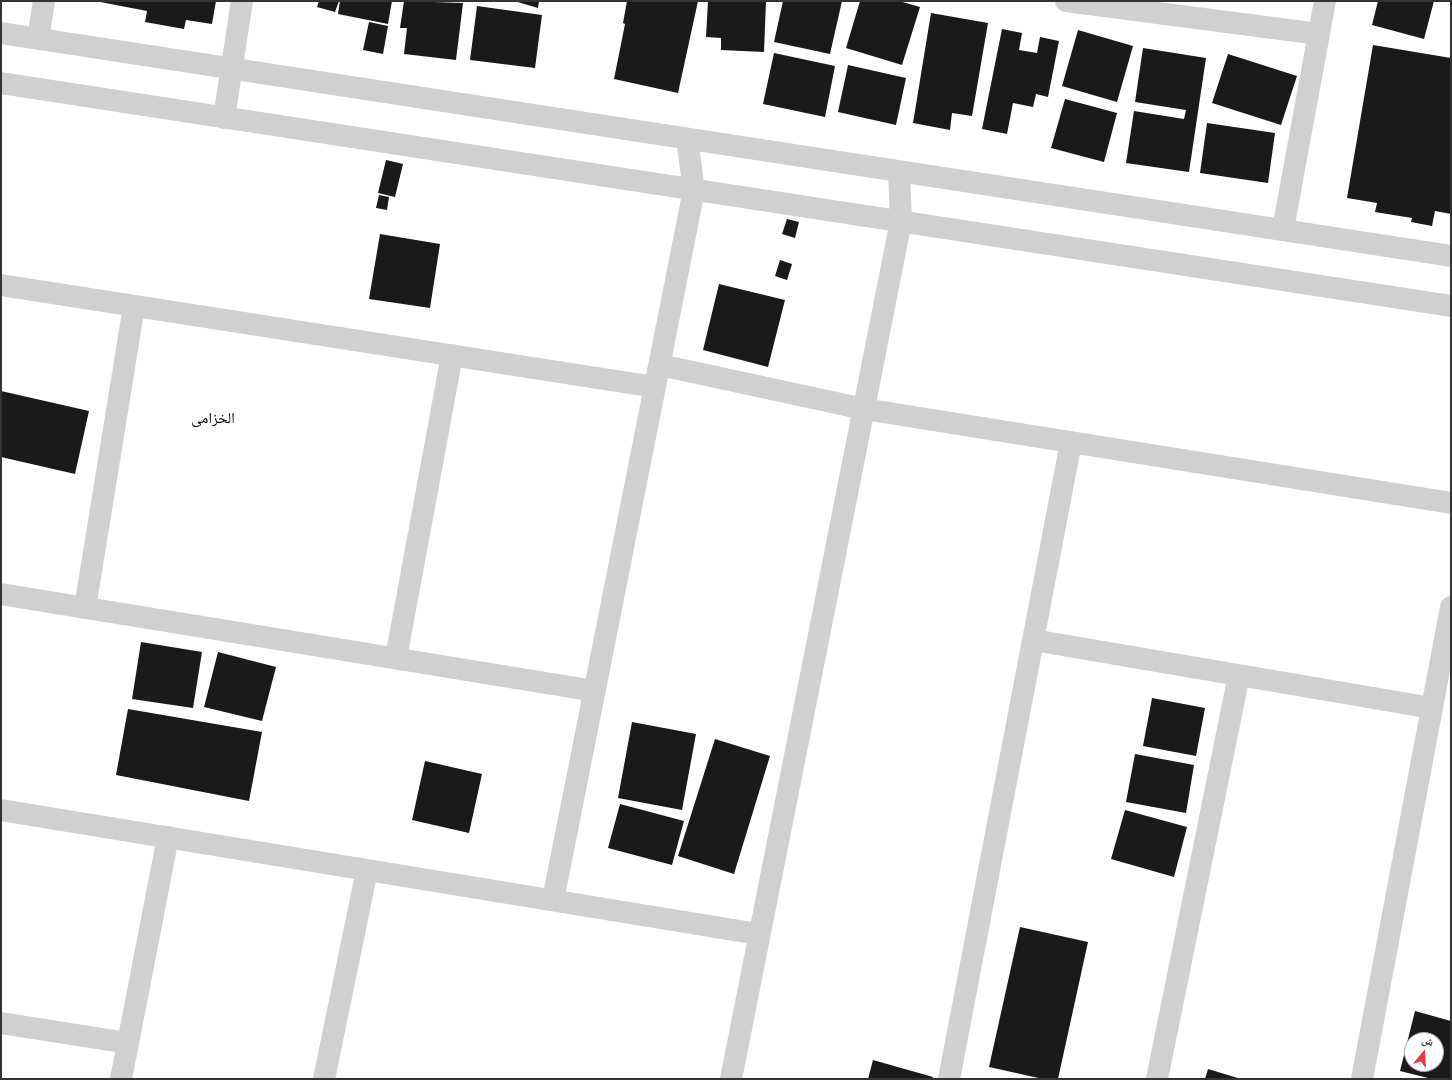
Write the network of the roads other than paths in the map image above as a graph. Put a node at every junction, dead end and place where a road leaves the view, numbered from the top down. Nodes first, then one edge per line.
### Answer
1 (44, 1) edge
2 (242, 1) edge
3 (1066, 1) edge
4 (1325, 1) edge
5 (1135, 6) edge
6 (1, 33) edge
7 (1319, 34) junction
8 (38, 39) junction
9 (232, 68) junction
10 (1, 83) edge
11 (224, 118) junction
12 (688, 139) junction
13 (899, 171) junction
14 (694, 190) junction
15 (901, 221) junction
16 (1283, 229) junction
17 (1451, 256) edge
18 (1, 285) edge
19 (134, 306) junction
20 (1451, 306) edge
21 (452, 356) junction
22 (660, 364) junction
23 (655, 387) junction
24 (864, 409) junction
25 (1071, 442) junction
26 (1451, 503) edge
27 (1, 594) edge
28 (1451, 607) edge
29 (85, 608) junction
30 (1033, 640) junction
31 (396, 658) junction
32 (1239, 675) junction
33 (595, 691) junction
34 (1432, 708) junction
35 (1, 810) edge
36 (168, 837) junction
37 (367, 870) junction
38 (553, 900) junction
39 (758, 934) junction
40 (1, 1023) edge
41 (128, 1043) junction
42 (121, 1079) edge
43 (324, 1079) edge
44 (730, 1079) edge
45 (949, 1079) edge
46 (1157, 1079) edge
47 (1362, 1079) edge

1 - 8 street
2 - 9 street
3 - 5 street
4 - 7 street
5 - 7 street
6 - 8 street
7 - 16 street
8 - 9 street
9 - 11 street
9 - 12 street
10 - 11 street
11 - 14 street
12 - 13 street
12 - 14 street
13 - 15 street
13 - 16 street
14 - 15 street
14 - 22 street
15 - 20 street
15 - 24 street
16 - 17 street
18 - 19 street
19 - 21 street
19 - 29 street
21 - 23 street
21 - 31 street
22 - 23 street
22 - 24 street
23 - 33 street
24 - 25 street
24 - 39 street
25 - 26 street
25 - 30 street
27 - 29 street
28 - 34 street
29 - 31 street
30 - 32 street
30 - 45 street
31 - 33 street
32 - 34 street
32 - 46 street
33 - 38 street
34 - 47 street
35 - 36 street
36 - 37 street
36 - 41 street
37 - 38 street
37 - 43 street
38 - 39 street
39 - 44 street
40 - 41 street
41 - 42 street

